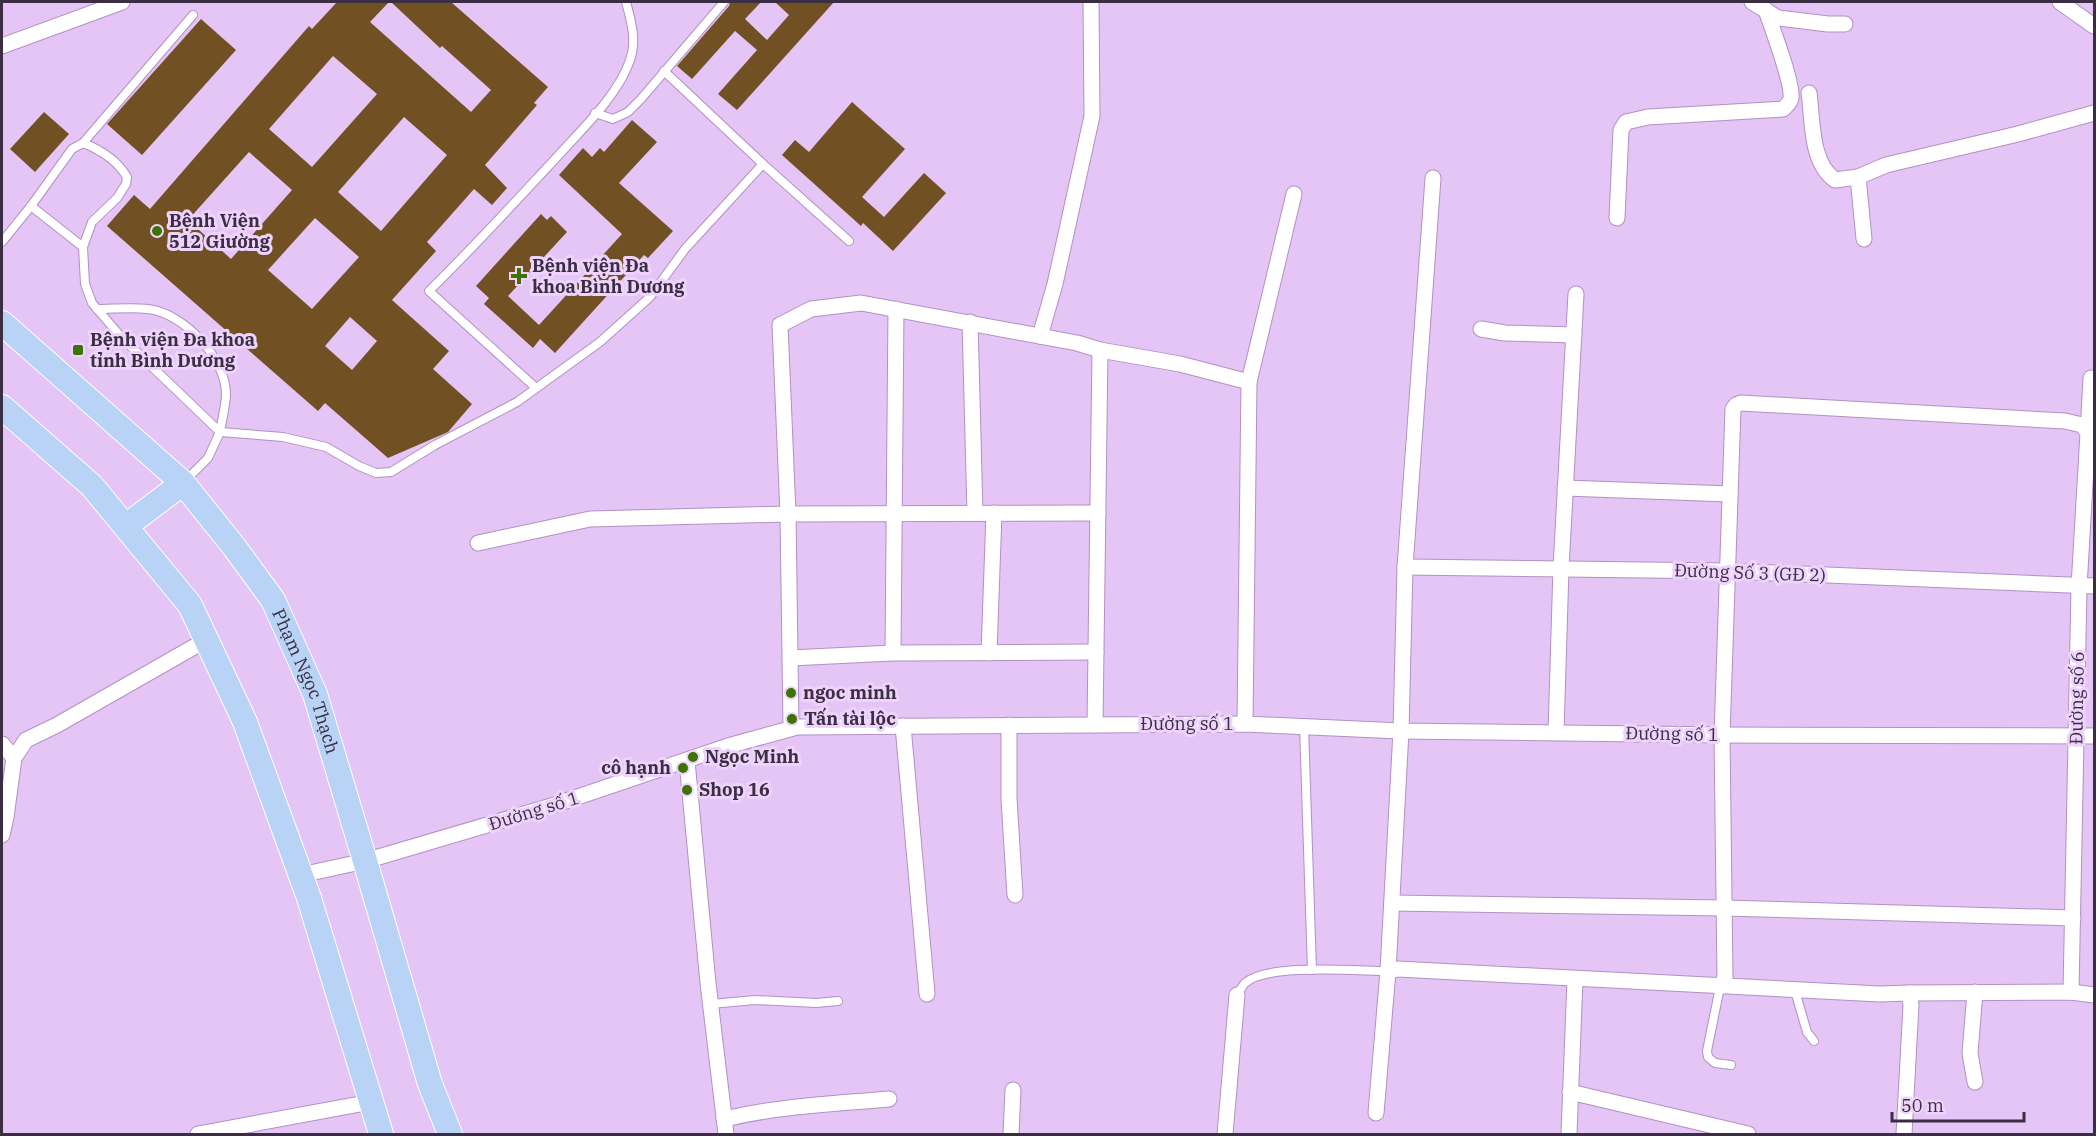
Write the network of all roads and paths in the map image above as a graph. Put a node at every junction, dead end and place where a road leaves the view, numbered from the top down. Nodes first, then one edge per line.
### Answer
1 (122, 2) edge
2 (626, 2) edge
3 (724, 2) edge
4 (1091, 2) edge
5 (1752, 2) edge
6 (2060, 2) edge
7 (1766, 10) junction
8 (193, 15) dead end
9 (1845, 24) dead end
10 (2094, 26) edge
11 (2, 46) edge
12 (664, 71) junction
13 (1809, 93) dead end
14 (596, 113) junction
15 (2094, 113) edge
16 (83, 143) junction
17 (763, 164) junction
18 (1858, 177) junction
19 (1433, 178) dead end
20 (1294, 194) dead end
21 (31, 206) junction
22 (1617, 218) dead end
23 (1864, 239) dead end
24 (849, 241) dead end
25 (2, 242) edge
26 (82, 247) junction
27 (1576, 294) dead end
28 (97, 309) junction
29 (896, 309) junction
30 (970, 322) junction
31 (2, 323) edge
32 (1481, 329) dead end
33 (1574, 335) junction
34 (1040, 336) junction
35 (1100, 350) junction
36 (2091, 378) dead end
37 (1249, 382) junction
38 (536, 388) junction
39 (2, 407) edge
40 (220, 432) junction
41 (2088, 433) junction
42 (183, 483) junction
43 (1565, 488) junction
44 (1730, 495) junction
45 (975, 513) junction
46 (994, 513) junction
47 (1098, 513) junction
48 (788, 514) junction
49 (893, 514) junction
50 (126, 526) junction
51 (478, 543) dead end
52 (1405, 567) junction
53 (1561, 568) junction
54 (1727, 571) junction
55 (2087, 586) edge
56 (206, 640) junction
57 (1096, 652) junction
58 (892, 653) junction
59 (989, 653) junction
60 (790, 658) junction
61 (1245, 724) junction
62 (1009, 725) junction
63 (1095, 725) junction
64 (903, 726) junction
65 (1304, 727) junction
66 (791, 728) junction
67 (1401, 731) junction
68 (1556, 732) junction
69 (1722, 735) junction
70 (2077, 735) junction
71 (2094, 736) edge
72 (2, 744) edge
73 (14, 758) junction
74 (687, 760) junction
75 (2, 836) edge
76 (365, 861) junction
77 (301, 875) junction
78 (1015, 895) dead end
79 (1392, 903) junction
80 (1724, 908) junction
81 (2073, 918) junction
82 (1312, 970) junction
83 (1388, 971) junction
84 (1575, 979) junction
85 (1720, 987) junction
86 (1795, 991) junction
87 (1975, 992) junction
88 (2071, 992) junction
89 (1909, 993) junction
90 (927, 994) dead end
91 (1237, 995) joint
92 (2094, 995) edge
93 (838, 1001) dead end
94 (711, 1004) junction
95 (1814, 1041) dead end
96 (1731, 1065) dead end
97 (1975, 1082) dead end
98 (1013, 1090) dead end
99 (1570, 1092) junction
100 (889, 1099) dead end
101 (371, 1102) junction
102 (1376, 1113) dead end
103 (724, 1119) junction
104 (198, 1134) edge
105 (381, 1134) edge
106 (450, 1134) edge
107 (726, 1134) edge
108 (1011, 1134) edge
109 (1225, 1134) edge
110 (1569, 1134) edge
111 (1748, 1134) edge
112 (1904, 1134) edge

1 - 11 street
2 - 14 lane
3 - 12 lane
4 - 34 street
5 - 7 street
6 - 10 street
7 - 9 street
7 - 22 street
8 - 16 lane
12 - 14 lane
12 - 17 lane
13 - 18 street
14 - 38 lane
15 - 18 street
16 - 21 lane
16 - 26 lane
17 - 24 lane
17 - 38 lane
18 - 23 street
19 - 52 street
20 - 37 street
21 - 25 lane
21 - 26 lane
26 - 28 lane
27 - 33 street
28 - 40 lane
28 - 40 lane
29 - 30 street
29 - 48 street
29 - 49 street
30 - 34 street
30 - 45 street
31 - 42 main road, Phạm Ngọc Thạch
32 - 33 street
33 - 43 street
34 - 35 street
35 - 37 street
35 - 47 street
36 - 41 street, Đường số 6
37 - 61 street
38 - 40 lane
39 - 50 main road
40 - 42 lane
41 - 44 street
41 - 55 street, Đường số 6
42 - 50 main road
42 - 76 main road, Phạm Ngọc Thạch
43 - 44 street
43 - 53 street
44 - 54 street
45 - 46 street
45 - 49 street
46 - 47 street
46 - 59 street
47 - 57 street
48 - 49 street
48 - 51 street
48 - 60 street
49 - 58 street
50 - 56 main road
52 - 53 street, Đường Số 3 (GĐ 2)
52 - 67 street
53 - 54 street, Đường Số 3 (GĐ 2)
53 - 68 street
54 - 55 street, Đường Số 3 (GĐ 2)
54 - 69 street
55 - 70 street, Đường số 6
56 - 73 street
56 - 77 main road
57 - 59 street
57 - 63 street
58 - 59 street
58 - 60 street
60 - 66 street
61 - 63 street, Đường số 1
61 - 65 street, Đường số 1
62 - 63 street, Đường số 1
62 - 64 street, Đường số 1
62 - 78 street
64 - 66 street, Đường số 1
64 - 90 street
65 - 67 street, Đường số 1
65 - 82 lane
66 - 74 street, Đường số 1
67 - 68 street, Đường số 1
67 - 79 street
68 - 69 street, Đường số 1
69 - 70 street, Đường số 1
69 - 80 street
70 - 71 street, Đường số 1
70 - 81 street, Đường số 6
72 - 73 street
73 - 75 street
74 - 76 street, Đường số 1
74 - 94 street
76 - 77 street, Đường số 1
76 - 106 main road, Phạm Ngọc Thạch
77 - 101 main road
79 - 80 street
79 - 83 street
80 - 81 street
80 - 85 street
81 - 88 street, Đường số 6
82 - 83 lane
82 - 91 lane
83 - 84 street
83 - 102 street
84 - 85 street
84 - 99 street
85 - 86 street
85 - 96 lane
86 - 89 street
86 - 95 lane
87 - 88 street
87 - 89 street
87 - 97 street
88 - 92 street
89 - 112 street
91 - 109 street
93 - 94 lane
94 - 103 street
98 - 108 street
99 - 110 street
99 - 111 street
100 - 103 street
101 - 104 street
101 - 105 main road
103 - 107 street

